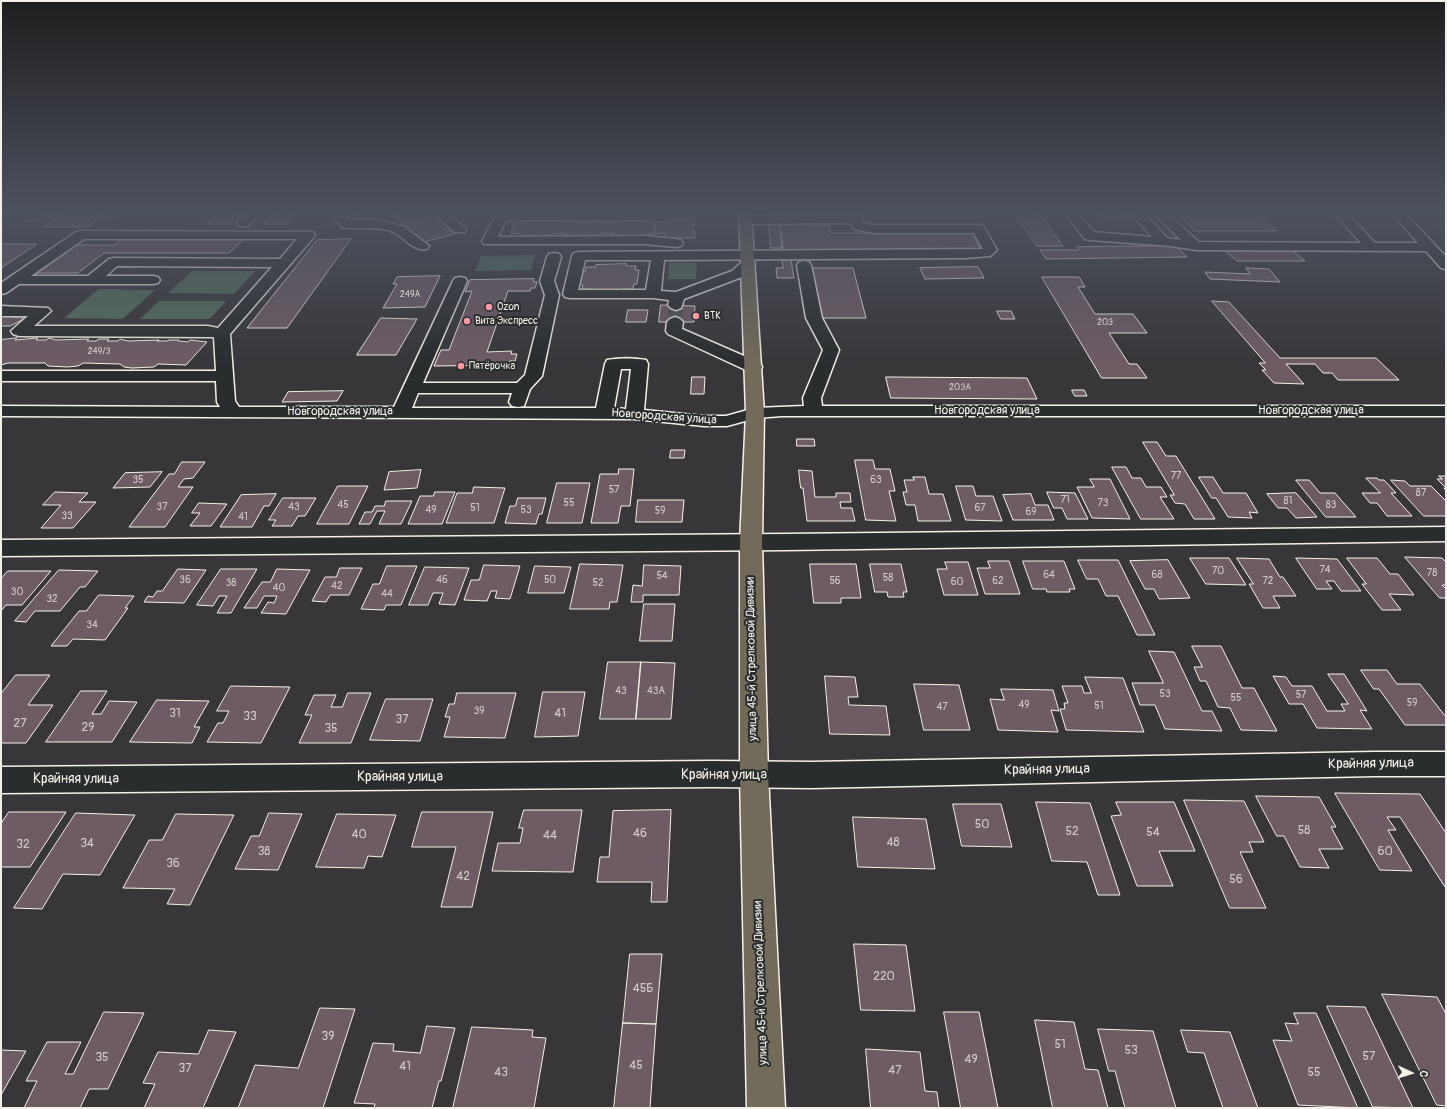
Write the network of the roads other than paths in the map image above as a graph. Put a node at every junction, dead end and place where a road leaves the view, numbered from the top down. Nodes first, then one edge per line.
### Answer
1 (46, 263) edge
2 (113, 263) edge
3 (241, 263) edge
4 (283, 263) joint
5 (552, 263) edge
6 (577, 263) edge
7 (657, 263) edge
8 (743, 263) edge
9 (748, 263) edge
10 (804, 265) dead end
11 (92, 280) junction
12 (153, 280) dead end
13 (460, 281) dead end
14 (16, 287) junction
15 (1, 290) edge
16 (653, 294) junction
17 (1, 295) edge
18 (1, 311) edge
19 (675, 322) tunnel mouth
20 (222, 333) junction
21 (754, 367) junction
22 (1, 376) edge
23 (225, 376) junction
24 (412, 388) junction
25 (522, 388) junction
26 (1, 411) edge
27 (233, 411) junction
28 (813, 411) junction
29 (1446, 411) edge
30 (401, 412) junction
31 (514, 413) junction
32 (755, 413) junction
33 (604, 414) junction
34 (634, 414) junction
35 (1446, 534) edge
36 (751, 542) junction
37 (1, 548) edge
38 (1446, 764) edge
39 (754, 775) junction
40 (1, 780) edge
41 (766, 1108) edge

1 - 14 street
2 - 11 street
3 - 4 street
4 - 20 street
5 - 25 street
6 - 16 street
7 - 16 street
8 - 16 street
9 - 21 main road, улица 45-й Стрелковой Дивизии
10 - 28 street
11 - 12 street
11 - 14 street
13 - 24 street
14 - 15 street
14 - 17 street
18 - 20 street
19 - 21 street
20 - 23 street
21 - 32 main road, улица 45-й Стрелковой Дивизии
22 - 23 street
23 - 27 street
24 - 25 street
24 - 30 street
25 - 31 street
26 - 27 street, Новгородская улица
27 - 30 street, Новгородская улица
28 - 29 street, Новгородская улица
28 - 32 street, Новгородская улица
30 - 31 street, Новгородская улица
31 - 33 street, Новгородская улица
32 - 34 street, Новгородская улица
32 - 36 main road, улица 45-й Стрелковой Дивизии
33 - 34 street, Новгородская улица
33 - 34 street
35 - 36 street
36 - 37 street
36 - 39 main road, улица 45-й Стрелковой Дивизии
38 - 39 street, Крайняя улица
39 - 40 street, Крайняя улица
39 - 41 main road, улица 45-й Стрелковой Дивизии

